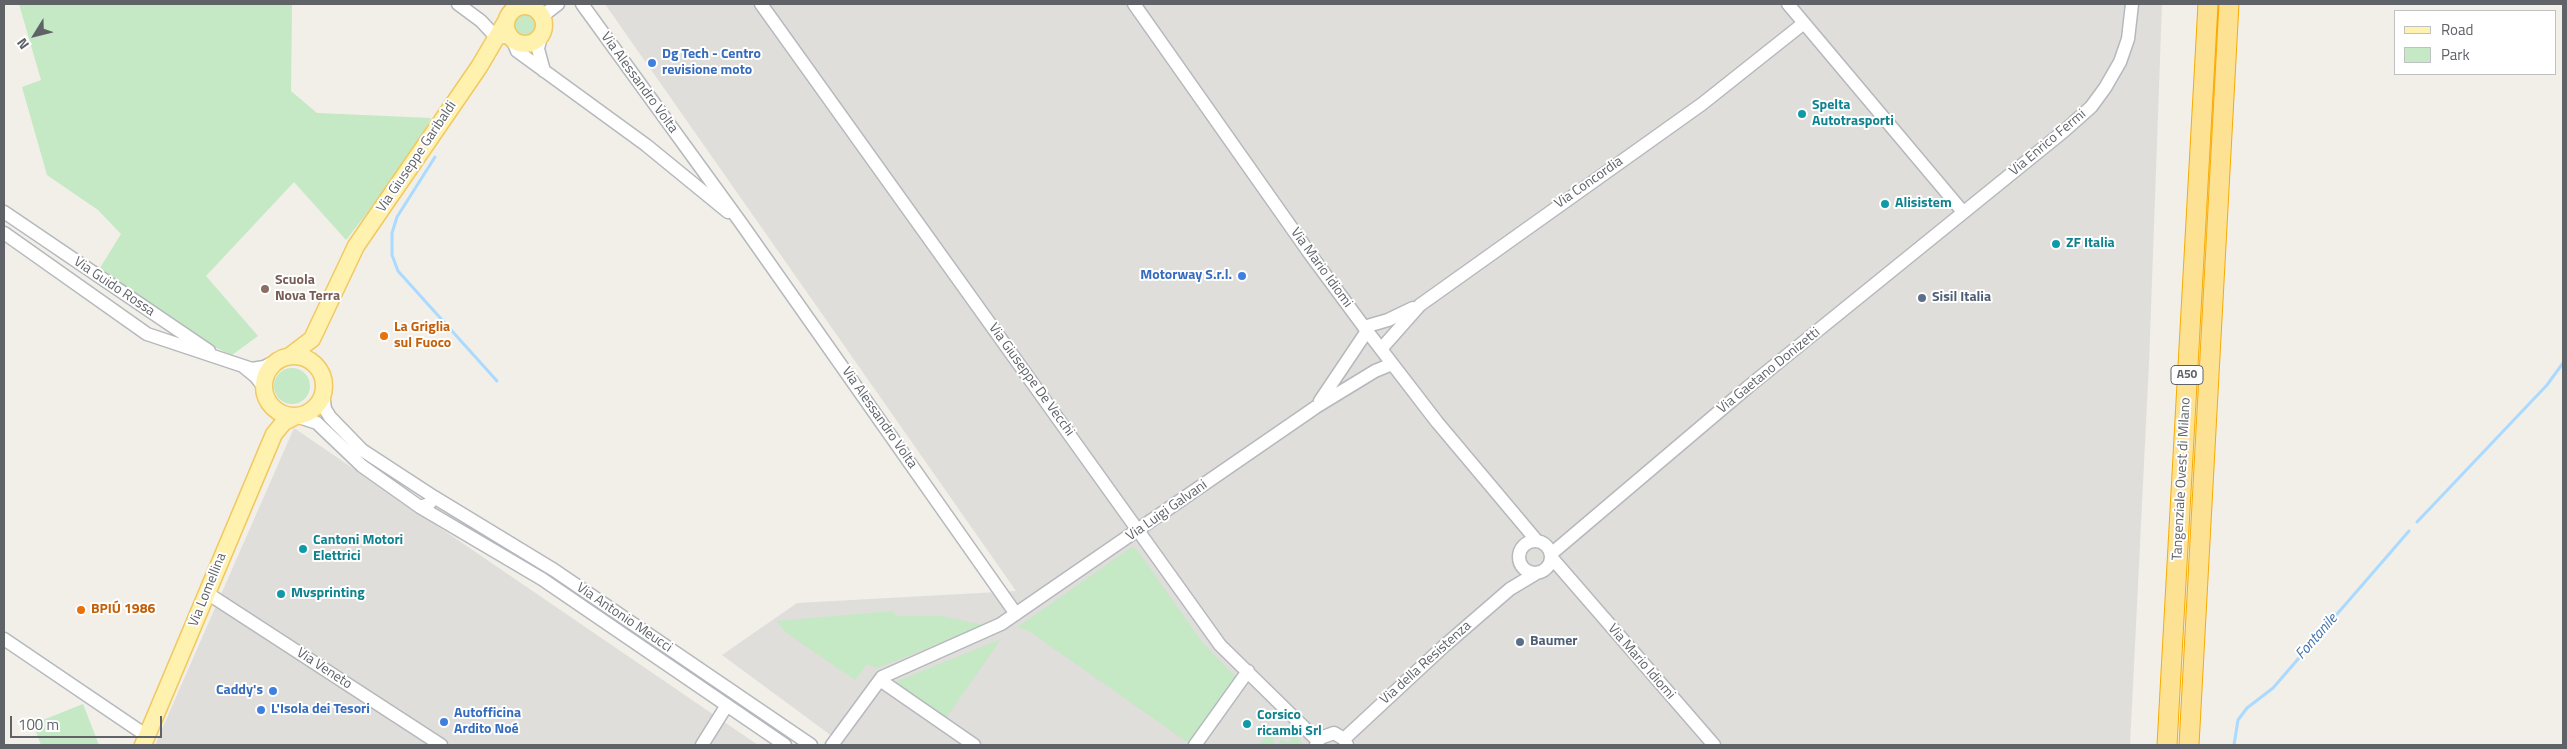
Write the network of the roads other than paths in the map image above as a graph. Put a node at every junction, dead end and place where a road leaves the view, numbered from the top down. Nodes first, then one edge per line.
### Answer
1 (458, 4) edge
2 (558, 4) edge
3 (576, 4) edge
4 (582, 4) edge
5 (761, 4) edge
6 (1134, 4) edge
7 (1788, 4) edge
8 (2132, 4) edge
9 (2208, 4) edge
10 (2229, 4) edge
11 (522, 5) edge
12 (591, 16) junction
13 (544, 18) edge
14 (481, 21) junction
15 (1804, 23) junction
16 (507, 33) junction
17 (544, 71) junction
18 (4, 212) edge
19 (1963, 212) junction
20 (741, 223) junction
21 (4, 233) edge
22 (1420, 305) junction
23 (1366, 329) junction
24 (312, 339) junction
25 (1381, 350) junction
26 (291, 355) junction
27 (224, 361) junction
28 (274, 362) junction
29 (1392, 364) junction
30 (244, 367) junction
31 (317, 367) junction
32 (264, 387) junction
33 (323, 393) junction
34 (270, 403) junction
35 (1316, 407) junction
36 (296, 416) junction
37 (274, 434) junction
38 (434, 497) junction
39 (420, 507) junction
40 (1522, 524) junction
41 (1139, 531) junction
42 (1576, 532) junction
43 (1540, 542) junction
44 (1524, 545) junction
45 (1551, 556) junction
46 (1520, 563) junction
47 (1539, 573) junction
48 (1569, 579) junction
49 (1510, 590) junction
50 (208, 593) junction
51 (1016, 614) junction
52 (4, 639) edge
53 (1248, 671) junction
54 (880, 680) junction
55 (727, 705) junction
56 (145, 741) edge
57 (1346, 742) edge
58 (1317, 743) edge
59 (441, 745) edge
60 (702, 745) edge
61 (785, 745) edge
62 (811, 745) edge
63 (832, 745) edge
64 (974, 745) edge
65 (1195, 745) edge
66 (1714, 745) edge
67 (2167, 745) edge
68 (2189, 745) edge

1 - 14 street, Via Alessandro Volta
2 - 13 street
3 - 12 street, Via Alessandro Volta
4 - 12 street, Via Alessandro Volta
5 - 41 street, Via Giuseppe De Vecchi
6 - 23 street, Via Mario Idiomi
7 - 15 street
8 - 19 street, Via Enrico Fermi
9 - 67 highway, Tangenziale Ovest di Milano / A50
10 - 68 highway, Tangenziale Ovest di Milano / A50
11 - 13 main road
11 - 16 main road
12 - 20 street, Via Alessandro Volta
13 - 16 main road
13 - 17 street
14 - 16 street, Via Alessandro Volta
14 - 16 street
15 - 19 street
15 - 22 street, Via Concordia
16 - 17 street, Via Alessandro Volta
16 - 24 main road, Via Giuseppe Garibaldi
17 - 20 street, Via Alessandro Volta
18 - 27 street, Via Guido Rossa
19 - 42 street, Via Gaetano Donizetti
20 - 51 street, Via Alessandro Volta
21 - 27 street, Via Guido Rossa
22 - 23 street
22 - 25 street, Via Concordia
23 - 25 street, Via Mario Idiomi
23 - 35 street, Via Luigi Galvani
24 - 26 main road
24 - 31 main road
25 - 29 street, Via Mario Idiomi
26 - 28 main road
26 - 31 main road
27 - 30 street, Via Guido Rossa
28 - 30 street, Via Guido Rossa
28 - 32 main road
29 - 35 street, Via Luigi Galvani
29 - 40 street, Via Mario Idiomi
30 - 32 street, Via Guido Rossa
31 - 33 main road
32 - 34 main road
33 - 36 main road
33 - 38 street, Via Antonio Meucci
34 - 36 main road
34 - 37 main road, Via Lomellina
35 - 41 street, Via Luigi Galvani
36 - 37 main road, Via Lomellina
36 - 39 street, Via Antonio Meucci
37 - 50 main road, Via Lomellina
38 - 39 street
38 - 62 street, Via Antonio Meucci
39 - 55 street, Via Antonio Meucci
40 - 43 street, Via Mario Idiomi
40 - 44 street
41 - 51 street, Via Luigi Galvani
41 - 53 street, Via Giuseppe De Vecchi
42 - 43 street, Via Gaetano Donizetti
42 - 45 street, Via Gaetano Donizetti
43 - 44 street
43 - 45 street
44 - 46 street
45 - 47 street
45 - 48 street, Via Mario Idiomi
46 - 47 street
46 - 49 street, Via della Resistenza
47 - 48 street
47 - 49 street, Via della Resistenza
48 - 66 street, Via Mario Idiomi
49 - 57 street, Via della Resistenza
50 - 56 main road, Via Lomellina
50 - 59 street, Via Veneto
51 - 54 street, Via Luigi Galvani
52 - 56 street
53 - 58 street, Via Giuseppe De Vecchi
53 - 65 street
54 - 63 street
54 - 64 street
55 - 60 street
55 - 61 street, Via Antonio Meucci
57 - 58 street

